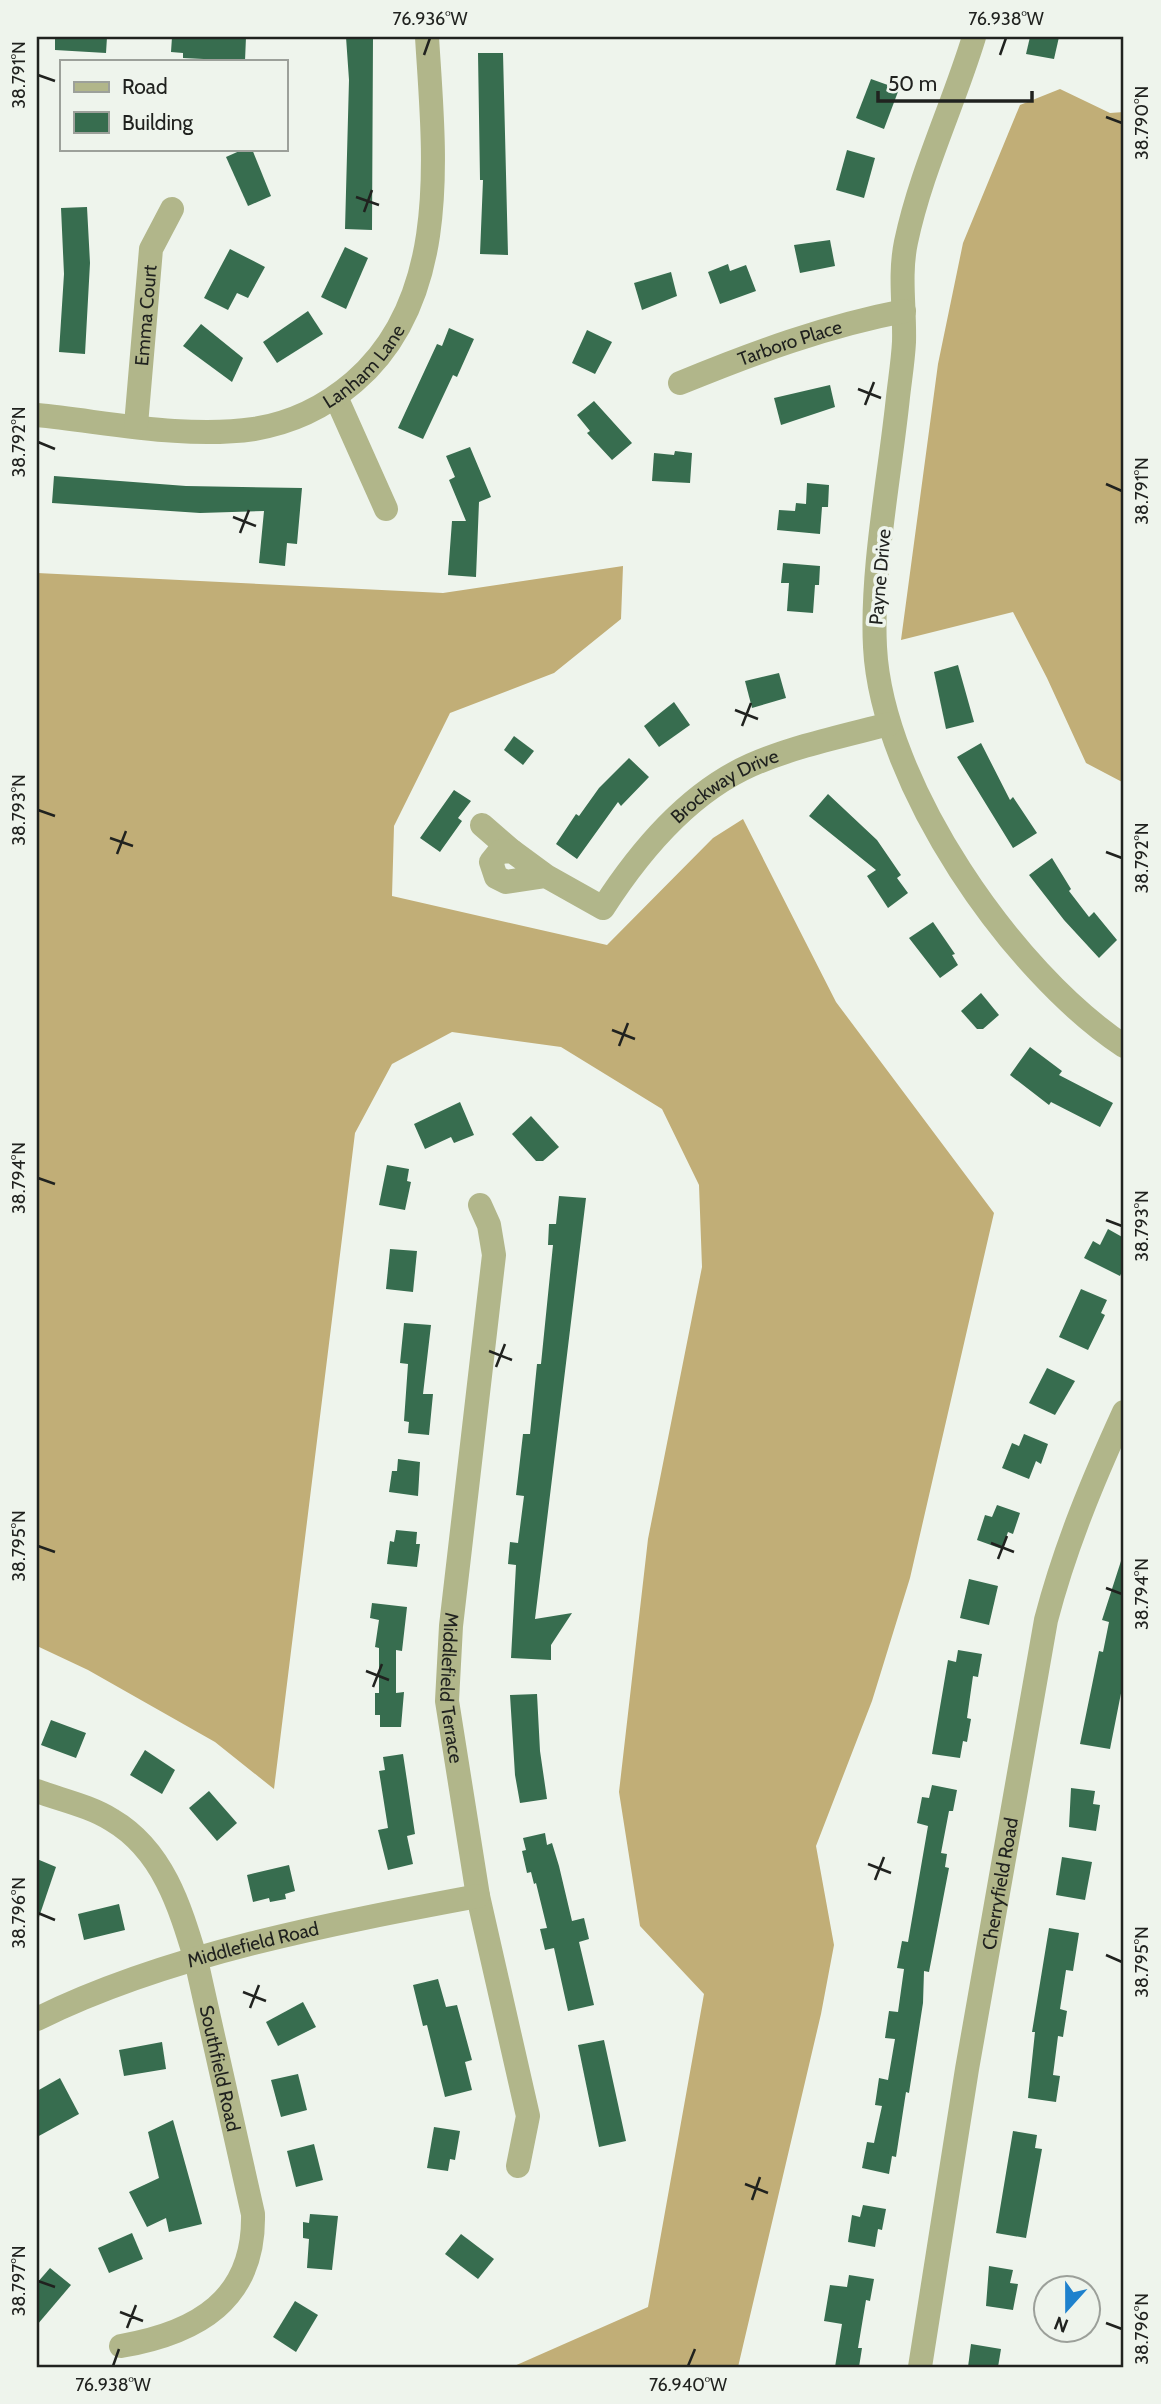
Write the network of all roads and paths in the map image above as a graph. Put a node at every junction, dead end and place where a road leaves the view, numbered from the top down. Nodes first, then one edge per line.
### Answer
1 (427, 37) edge
2 (974, 37) edge
3 (172, 209) dead end
4 (904, 312) junction
5 (680, 383) dead end
6 (336, 397) junction
7 (37, 415) edge
8 (136, 425) junction
9 (386, 509) dead end
10 (889, 724) junction
11 (482, 825) dead end
12 (1124, 1046) edge
13 (480, 1205) dead end
14 (1124, 1412) edge
15 (37, 1791) edge
16 (478, 1896) junction
17 (195, 1960) junction
18 (37, 2019) edge
19 (518, 2166) dead end
20 (121, 2346) dead end
21 (920, 2367) edge

1 - 6 street, Lanham Lane
2 - 4 street, Payne Drive
3 - 8 street, Emma Court
4 - 5 street, Tarboro Place
4 - 10 street, Payne Drive
6 - 8 street, Lanham Lane
6 - 9 street
7 - 8 street, Lanham Lane
10 - 11 street, Brockway Drive
10 - 12 street, Payne Drive
13 - 16 street, Middlefield Terrace
14 - 21 street, Cherryfield Road
15 - 17 street, Southfield Road
16 - 17 street, Middlefield Road
16 - 19 street, Middlefield Terrace
17 - 18 street, Middlefield Road
17 - 20 street, Southfield Road

